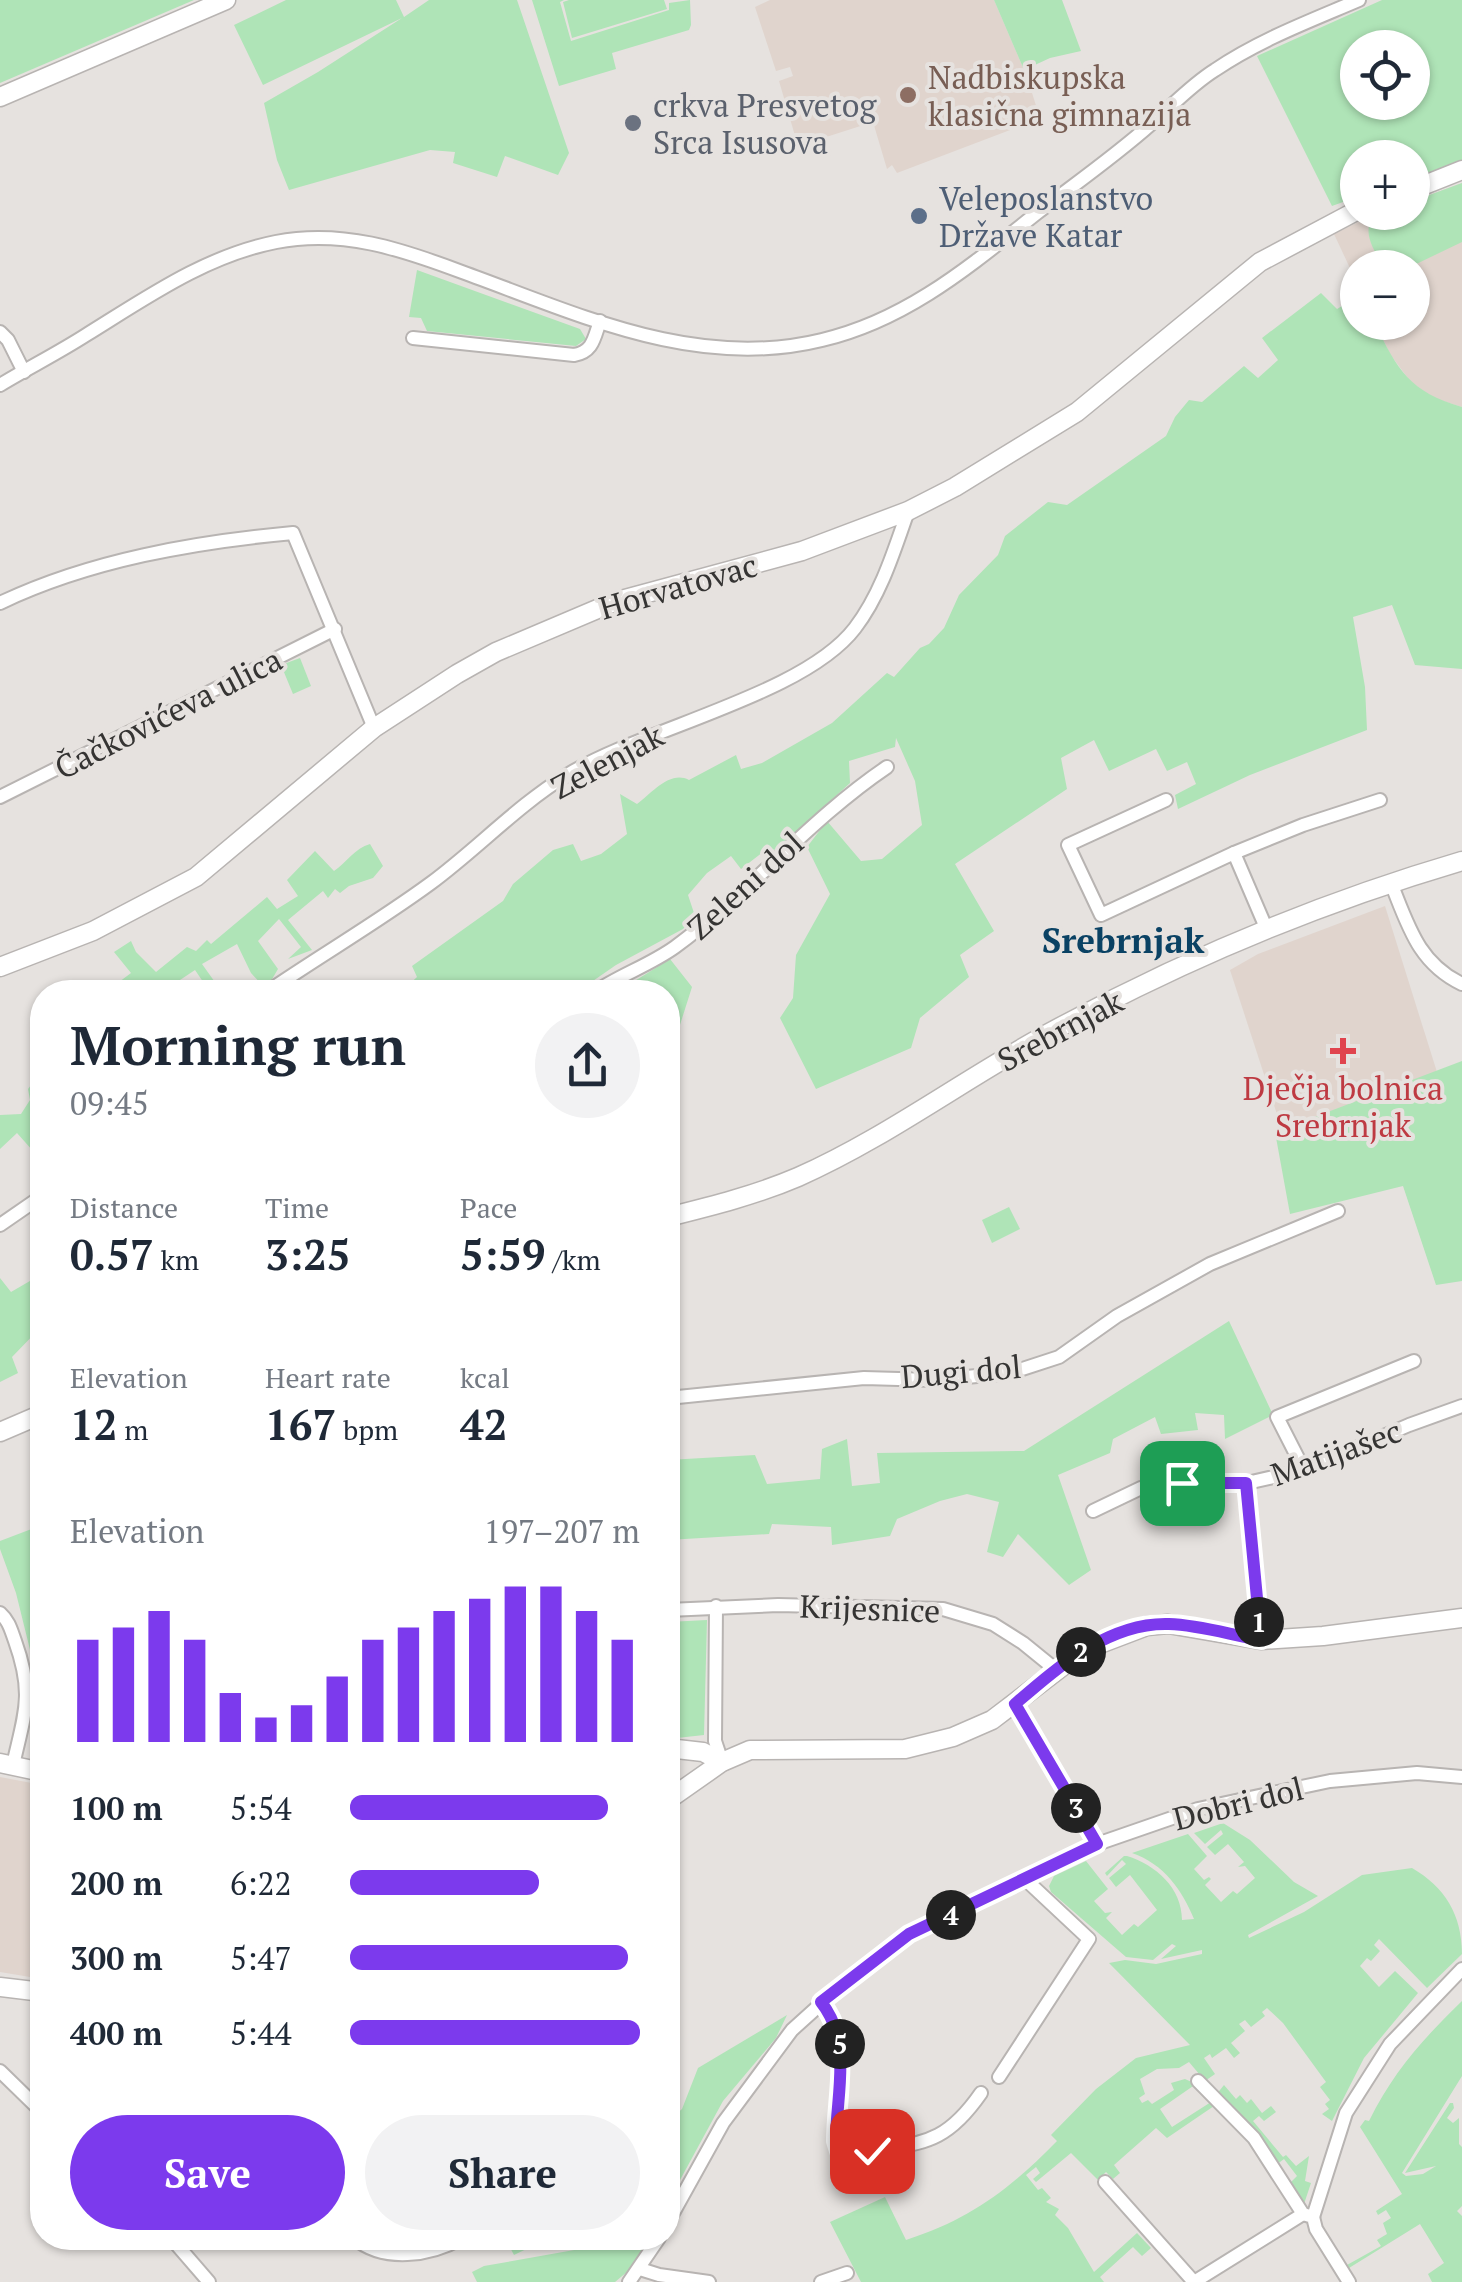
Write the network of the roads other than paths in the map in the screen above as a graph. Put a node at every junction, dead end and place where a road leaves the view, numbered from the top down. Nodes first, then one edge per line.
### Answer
1 (226, 0) edge
2 (1358, 0) edge
3 (0, 97) edge
4 (1462, 170) edge
5 (1430, 183) edge
6 (1340, 220) edge
7 (600, 321) junction
8 (0, 332) edge
9 (413, 338) dead end
10 (24, 372) junction
11 (0, 385) edge
12 (908, 511) junction
13 (0, 604) edge
14 (335, 628) junction
15 (374, 728) junction
16 (887, 767) dead end
17 (0, 797) edge
18 (1166, 800) dead end
19 (1380, 800) dead end
20 (1234, 853) junction
21 (1462, 861) edge
22 (1391, 883) junction
23 (1267, 930) junction
24 (0, 967) edge
25 (285, 980) edge
26 (616, 980) edge
27 (1462, 984) edge
28 (30, 1206) edge
29 (1338, 1211) dead end
30 (680, 1214) edge
31 (0, 1224) edge
32 (1414, 1361) dead end
33 (680, 1397) edge
34 (1462, 1406) edge
35 (30, 1419) edge
36 (0, 1432) edge
37 (1304, 1470) junction
38 (1246, 1483) junction
39 (1094, 1511) dead end
40 (716, 1606) junction
41 (680, 1609) edge
42 (0, 1614) edge
43 (1462, 1618) edge
44 (1261, 1640) junction
45 (1055, 1669) junction
46 (1015, 1704) junction
47 (680, 1749) edge
48 (722, 1762) junction
49 (7, 1764) edge
50 (1462, 1777) edge
51 (680, 1792) edge
52 (1097, 1844) junction
53 (1026, 1880) junction
54 (1462, 1969) edge
55 (0, 1987) edge
56 (30, 1991) edge
57 (821, 2002) junction
58 (0, 2072) edge
59 (998, 2077) dead end
60 (1198, 2081) dead end
61 (981, 2093) dead end
62 (30, 2101) edge
63 (1105, 2182) dead end
64 (680, 2200) edge
65 (1308, 2215) junction
66 (182, 2250) edge
67 (378, 2250) edge
68 (426, 2250) edge
69 (652, 2250) edge
70 (640, 2269) junction
71 (847, 2272) dead end
72 (209, 2282) edge
73 (629, 2282) edge
74 (709, 2282) edge
75 (821, 2282) edge
76 (1194, 2282) edge
77 (1350, 2282) edge

1 - 3 street
2 - 7 street
4 - 5 street
6 - 12 street, Horvatovac
7 - 9 street
7 - 10 street
8 - 10 street
10 - 11 street
12 - 15 street, Horvatovac
12 - 25 street, Zelenjak
13 - 14 street
14 - 15 street
14 - 17 street, Čačkovićeva ulica
15 - 24 street, Horvatovac
16 - 26 street, Zeleni dol
18 - 20 street
19 - 20 street
20 - 23 street
21 - 22 street, Srebrnjak
22 - 23 street, Srebrnjak
22 - 27 street
23 - 30 street, Srebrnjak
28 - 31 street
29 - 33 street, Dugi dol
32 - 37 street
34 - 37 street, Matijašec
35 - 36 street
37 - 38 street, Matijašec
38 - 39 street, Matijašec
38 - 44 street
40 - 41 street, Krijesnice
40 - 45 street, Krijesnice
40 - 48 street
42 - 49 street
43 - 44 street
44 - 45 street
45 - 46 street
46 - 48 street
46 - 52 street
47 - 48 street
48 - 51 street
50 - 52 street, Dobri dol
52 - 53 street, Dobri dol
53 - 57 street, Dobri dol
53 - 59 street
54 - 65 street
55 - 56 street
57 - 61 street
57 - 64 street, Dobri dol
58 - 62 street
60 - 65 street
63 - 76 street
65 - 76 street
65 - 77 street
66 - 72 street
67 - 68 street
69 - 70 street
70 - 73 street
70 - 74 street
71 - 75 street

